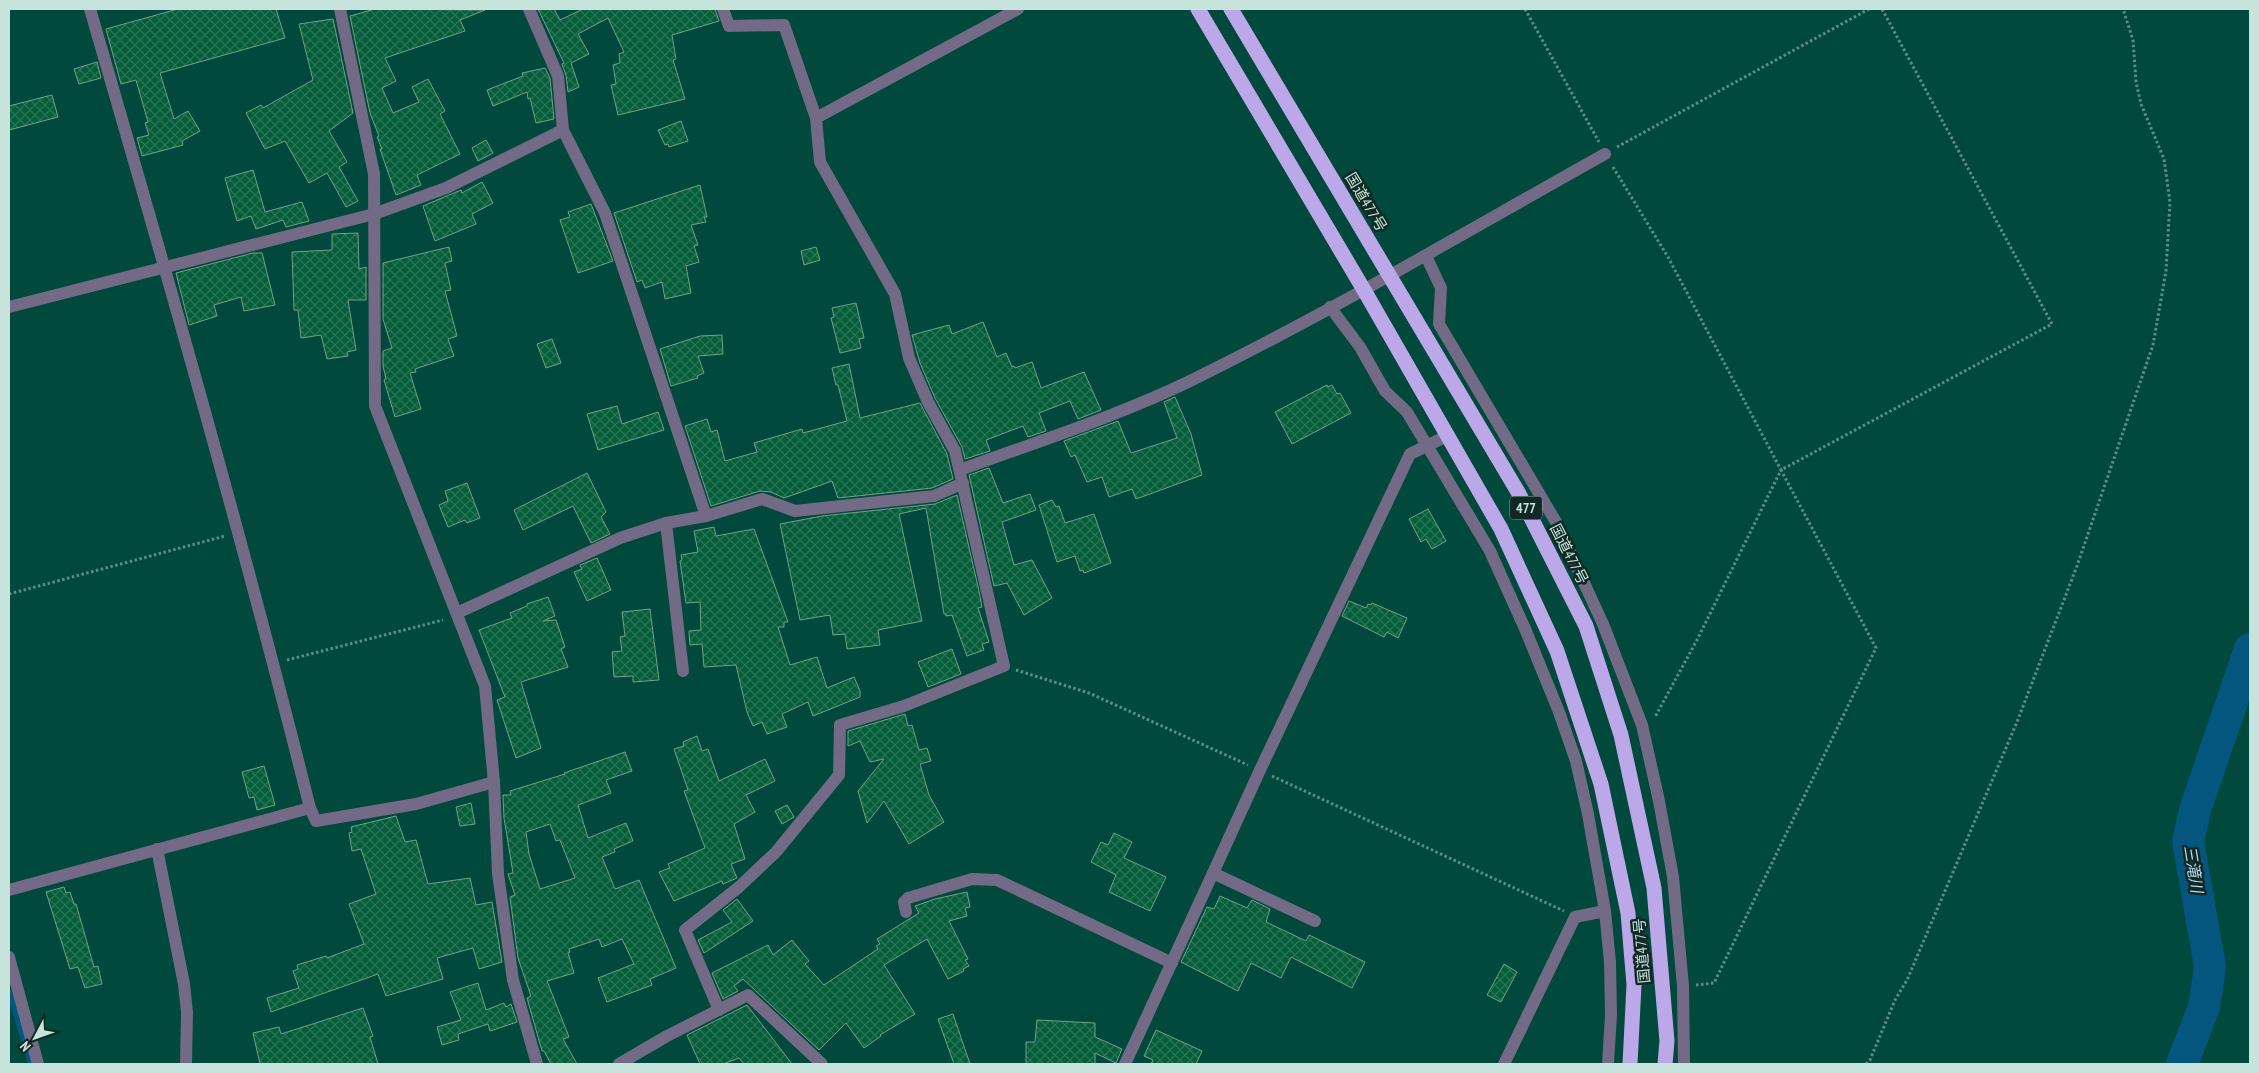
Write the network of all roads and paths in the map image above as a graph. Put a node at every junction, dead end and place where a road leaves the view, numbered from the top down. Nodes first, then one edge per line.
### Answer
1 (90, 9) edge
2 (340, 9) edge
3 (529, 9) edge
4 (723, 9) edge
5 (1018, 9) edge
6 (1198, 9) edge
7 (1231, 9) edge
8 (1525, 9) edge
9 (1869, 9) edge
10 (1882, 9) edge
11 (2123, 9) edge
12 (816, 118) junction
13 (564, 130) junction
14 (1605, 154) junction
15 (374, 214) junction
16 (1426, 256) junction
17 (164, 266) junction
18 (1390, 277) junction
19 (1364, 290) junction
20 (9, 307) edge
21 (1330, 307) junction
22 (1447, 436) junction
23 (1427, 446) junction
24 (960, 470) junction
25 (1780, 470) junction
26 (963, 483) junction
27 (706, 516) junction
28 (666, 524) junction
29 (236, 533) junction
30 (9, 594) edge
31 (457, 613) junction
32 (274, 664) junction
33 (1004, 666) junction
34 (683, 671) dead end
35 (1642, 725) junction
36 (1260, 770) junction
37 (494, 782) junction
38 (310, 808) junction
39 (157, 849) junction
40 (1213, 873) junction
41 (9, 890) edge
42 (906, 912) dead end
43 (1605, 912) junction
44 (1576, 917) junction
45 (1315, 921) dead end
46 (9, 957) edge
47 (1172, 962) junction
48 (1683, 986) junction
49 (719, 1010) junction
50 (38, 1064) edge
51 (186, 1064) edge
52 (537, 1064) edge
53 (619, 1064) edge
54 (822, 1064) edge
55 (1125, 1064) edge
56 (1504, 1064) edge
57 (1608, 1064) edge
58 (1630, 1064) edge
59 (1665, 1064) edge
60 (1684, 1064) edge
61 (1866, 1064) edge

1 - 17 street
2 - 15 street
3 - 13 street
4 - 12 street
5 - 12 street
6 - 19 highway, 国道477号 / 477
7 - 18 highway, 国道477号 / 477
8 - 14 path
9 - 14 path
10 - 25 path
11 - 61 path
12 - 24 street
13 - 15 street
13 - 27 street
14 - 16 street
14 - 25 path
15 - 17 street
15 - 31 street
16 - 18 street
16 - 35 street
17 - 20 street
17 - 29 street
18 - 19 street
18 - 59 highway, 国道477号 / 477
19 - 21 street
19 - 22 highway, 国道477号 / 477
21 - 23 street
21 - 24 street
22 - 23 street
22 - 58 highway, 国道477号 / 477
23 - 36 street
23 - 43 street
24 - 26 street
25 - 35 path
25 - 48 path
26 - 27 street
26 - 33 street
27 - 28 street
28 - 31 street
28 - 34 street
29 - 30 path
29 - 32 street
31 - 32 path
31 - 37 street
32 - 38 street
33 - 36 path
33 - 49 street
35 - 48 street
36 - 40 street
36 - 44 path
37 - 38 street
37 - 52 street
38 - 39 street
39 - 41 street
39 - 51 street
40 - 45 street
40 - 47 street
42 - 47 street
43 - 44 street
43 - 57 street
44 - 56 street
46 - 50 street
47 - 55 street
48 - 60 street
49 - 53 street
49 - 54 street

